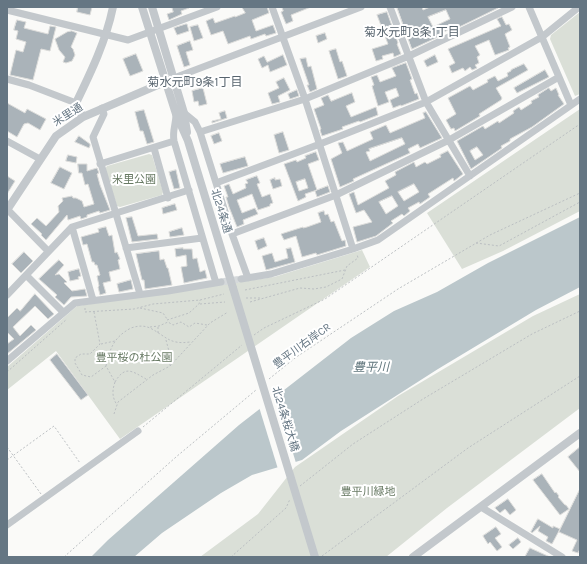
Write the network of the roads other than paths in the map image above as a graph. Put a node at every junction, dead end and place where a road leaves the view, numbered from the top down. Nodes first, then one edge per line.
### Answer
1 (113, 7) edge
2 (142, 7) edge
3 (152, 7) edge
4 (217, 7) edge
5 (272, 7) edge
6 (361, 7) edge
7 (390, 7) edge
8 (512, 7) edge
9 (529, 7) edge
10 (579, 7) edge
11 (7, 10) edge
12 (159, 29) junction
13 (149, 33) junction
14 (106, 34) junction
15 (284, 37) junction
16 (542, 37) junction
17 (409, 56) junction
18 (559, 77) junction
19 (174, 78) junction
20 (7, 79) edge
21 (166, 81) junction
22 (305, 99) junction
23 (580, 99) edge
24 (426, 102) junction
25 (76, 103) junction
26 (571, 105) junction
27 (102, 108) junction
28 (180, 114) junction
29 (83, 117) junction
30 (200, 132) junction
31 (449, 140) junction
32 (7, 141) edge
33 (174, 141) junction
34 (320, 144) junction
35 (154, 148) junction
36 (40, 159) junction
37 (100, 164) junction
38 (470, 176) junction
39 (216, 183) junction
40 (189, 190) junction
41 (336, 195) junction
42 (168, 198) junction
43 (7, 209) edge
44 (115, 214) junction
45 (72, 227) junction
46 (232, 234) junction
47 (202, 238) junction
48 (126, 248) junction
49 (354, 249) junction
50 (48, 251) junction
51 (26, 275) junction
52 (233, 288) joint
53 (140, 294) junction
54 (7, 295) edge
55 (93, 300) junction
56 (66, 315) junction
57 (7, 361) edge
58 (138, 431) road end
59 (580, 433) edge
60 (481, 507) junction
61 (7, 525) edge
62 (553, 554) edge
63 (315, 557) edge
64 (413, 557) edge
65 (562, 557) edge

1 - 14 street
2 - 13 street
3 - 12 street
4 - 12 street
5 - 15 street
6 - 15 street
7 - 17 street
8 - 17 street
9 - 16 street
10 - 16 street
11 - 14 street
12 - 13 street
12 - 19 street
13 - 14 street
13 - 21 street
14 - 25 street
15 - 19 street
15 - 22 street
16 - 18 street
16 - 24 street
17 - 22 street
17 - 24 street
18 - 26 street
18 - 31 street
19 - 21 street, 米里通
19 - 28 street
20 - 25 street
21 - 27 street, 米里通
21 - 28 street
22 - 30 street
22 - 34 street
23 - 26 street
24 - 31 street
24 - 34 street
25 - 29 street
26 - 38 street
27 - 29 street, 米里通
27 - 37 street
28 - 30 street
28 - 33 street
28 - 52 street, 北24条通
29 - 36 street, 米里通
30 - 39 street
31 - 38 street
31 - 41 street
32 - 36 street
33 - 35 street
33 - 40 street
34 - 39 street
34 - 41 street
35 - 37 street
35 - 42 street
36 - 43 street, 米里通
37 - 44 street
38 - 49 street
39 - 46 street
40 - 42 street
40 - 47 street
41 - 46 street
41 - 49 street
42 - 44 street
43 - 50 street
44 - 45 street
44 - 48 street
45 - 50 street
45 - 55 street
46 - 49 street
47 - 48 street
47 - 53 street
48 - 53 street
50 - 51 street
51 - 54 street
51 - 56 street
52 - 63 street, 北24条桜大橋, bridge
53 - 55 street
55 - 56 street
56 - 57 street
58 - 61 street
59 - 60 street
60 - 62 street
60 - 64 street
62 - 65 street

